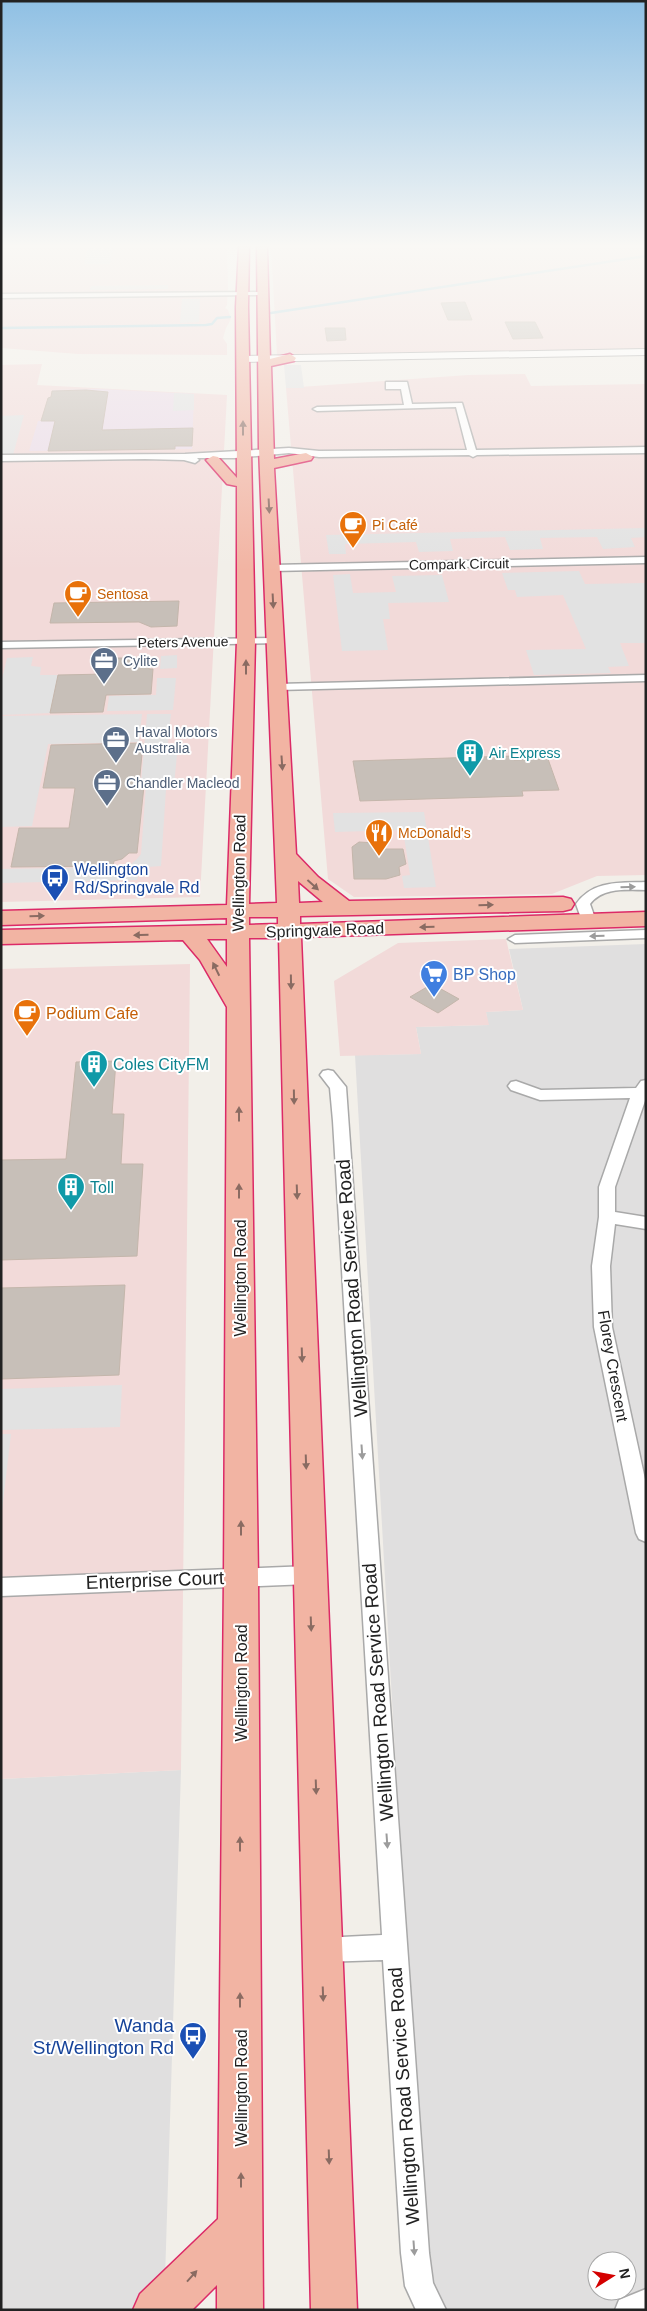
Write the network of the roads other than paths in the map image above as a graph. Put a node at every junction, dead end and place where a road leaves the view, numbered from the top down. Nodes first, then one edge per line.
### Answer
1 (243, 355) edge
2 (475, 355) edge
3 (264, 357) junction
4 (286, 358) joint
5 (243, 360) junction
6 (404, 387) dead end
7 (450, 405) junction
8 (408, 406) junction
9 (317, 409) dead end
10 (266, 435) junction
11 (646, 450) edge
12 (243, 454) junction
13 (306, 454) junction
14 (463, 454) junction
15 (473, 454) junction
16 (1, 458) edge
17 (211, 458) junction
18 (267, 458) junction
19 (243, 483) junction
20 (646, 560) edge
21 (272, 568) junction
22 (275, 641) junction
23 (246, 642) junction
24 (1, 645) edge
25 (646, 678) edge
26 (278, 687) junction
27 (287, 857) junction
28 (238, 885) junction
29 (646, 886) edge
30 (646, 902) edge
31 (344, 908) junction
32 (586, 912) junction
33 (156, 913) junction
34 (1, 918) edge
35 (646, 919) edge
36 (289, 920) junction
37 (238, 922) junction
38 (362, 929) junction
39 (518, 931) junction
40 (190, 934) junction
41 (646, 934) edge
42 (1, 937) edge
43 (290, 957) junction
44 (239, 1008) junction
45 (328, 1075) dead end
46 (516, 1086) dead end
47 (643, 1089) edge
48 (607, 1217) junction
49 (646, 1222) edge
50 (646, 1533) edge
51 (309, 1575) junction
52 (241, 1577) junction
53 (1, 1587) edge
54 (394, 1947) junction
55 (322, 1950) junction
56 (241, 2228) junction
57 (646, 2304) edge
58 (156, 2310) edge
59 (240, 2310) edge
60 (334, 2310) edge
61 (432, 2310) edge
62 (629, 2310) edge

1 - 5 highway, Wellington Road
2 - 4 street
3 - 4 highway
3 - 5 street
3 - 10 highway
12 -> 5 highway, Wellington Road
6 - 8 street
7 - 8 street
7 - 14 street
7 - 15 street
8 - 9 street
10 - 13 highway
10 - 18 highway
11 - 15 street
12 - 17 highway
12 - 18 street
12 - 19 highway, Wellington Road
13 - 14 street
13 - 18 highway
14 - 15 street
16 - 17 street
17 - 19 highway
18 -> 21 highway
19 - 23 highway, Wellington Road
20 - 21 street, Compark Circuit
21 -> 22 highway
22 - 23 street, Peters Avenue
22 - 26 highway
23 - 24 street, Peters Avenue
28 -> 23 highway, Wellington Road
25 - 26 street
26 -> 27 highway
27 -> 31 highway
27 - 36 highway
28 - 33 highway
28 - 37 highway, Wellington Road
32 -> 29 street
30 - 32 highway, Springvale Road
31 -> 32 highway, Springvale Road
31 - 36 highway, Springvale Road
32 - 35 highway, Springvale Road
32 - 39 highway, Springvale Road
34 -> 33 highway, Springvale Road
33 - 37 highway, Springvale Road
36 - 37 highway, Springvale Road
36 - 38 highway, Springvale Road
36 - 43 highway
37 - 40 highway, Springvale Road
37 - 44 highway, Wellington Road
39 -> 38 highway, Springvale Road
38 - 43 highway
41 -> 39 street
40 -> 42 highway, Springvale Road
44 -> 40 highway
43 -> 51 highway
52 -> 44 highway, Wellington Road
45 -> 54 street, Wellington Road Service Road
46 - 47 street
47 - 48 street, Florey Crescent
48 - 49 street
48 - 50 street, Florey Crescent
51 - 52 street, Enterprise Court
51 -> 55 highway
52 - 53 street, Enterprise Court
56 -> 52 highway, Wellington Road
54 - 55 street
54 -> 61 street, Wellington Road Service Road
55 -> 60 highway
58 -> 56 highway
56 - 59 highway, Wellington Road
57 - 62 street

